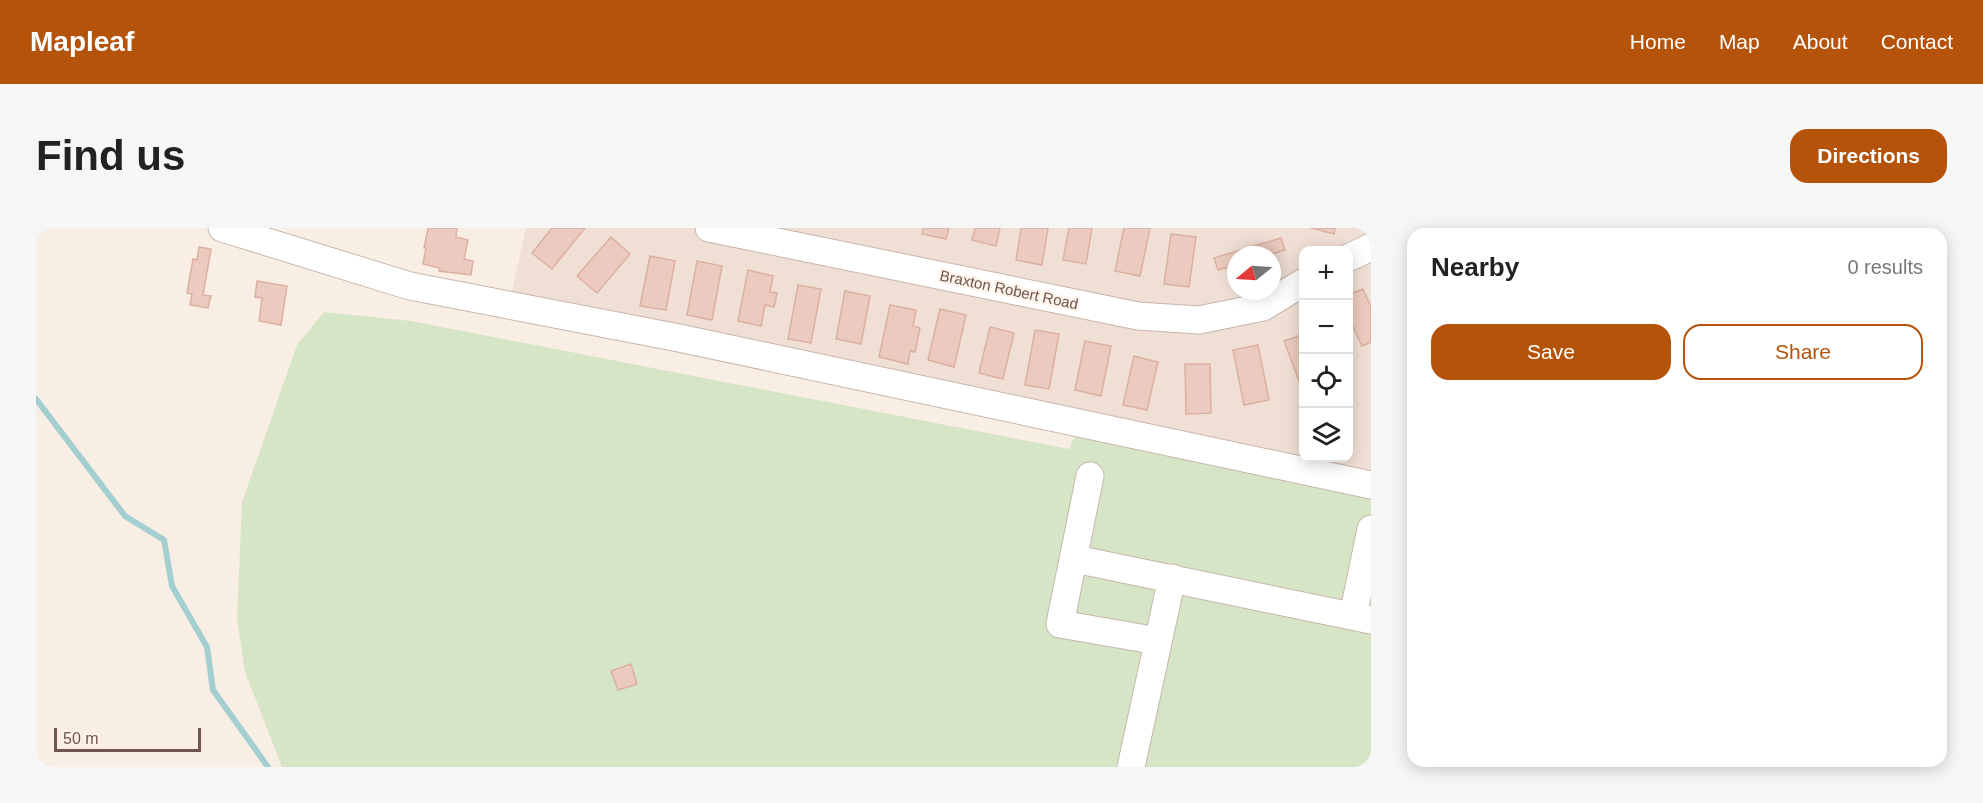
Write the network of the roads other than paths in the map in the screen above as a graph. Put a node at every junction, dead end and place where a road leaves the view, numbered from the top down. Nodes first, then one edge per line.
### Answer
1 (222, 228) edge
2 (709, 228) edge
3 (1371, 247) edge
4 (1353, 256) edge
5 (1299, 285) edge
6 (1090, 476) dead end
7 (1371, 485) edge
8 (1371, 529) edge
9 (1075, 559) junction
10 (1172, 578) junction
11 (1362, 618) edge
12 (1158, 641) junction
13 (1131, 767) edge

1 - 7 street
2 - 5 street, Braxton Robert Road
3 - 4 street
6 - 9 street
8 - 11 street
9 - 10 street
9 - 12 street
10 - 11 street
10 - 12 street
12 - 13 street

